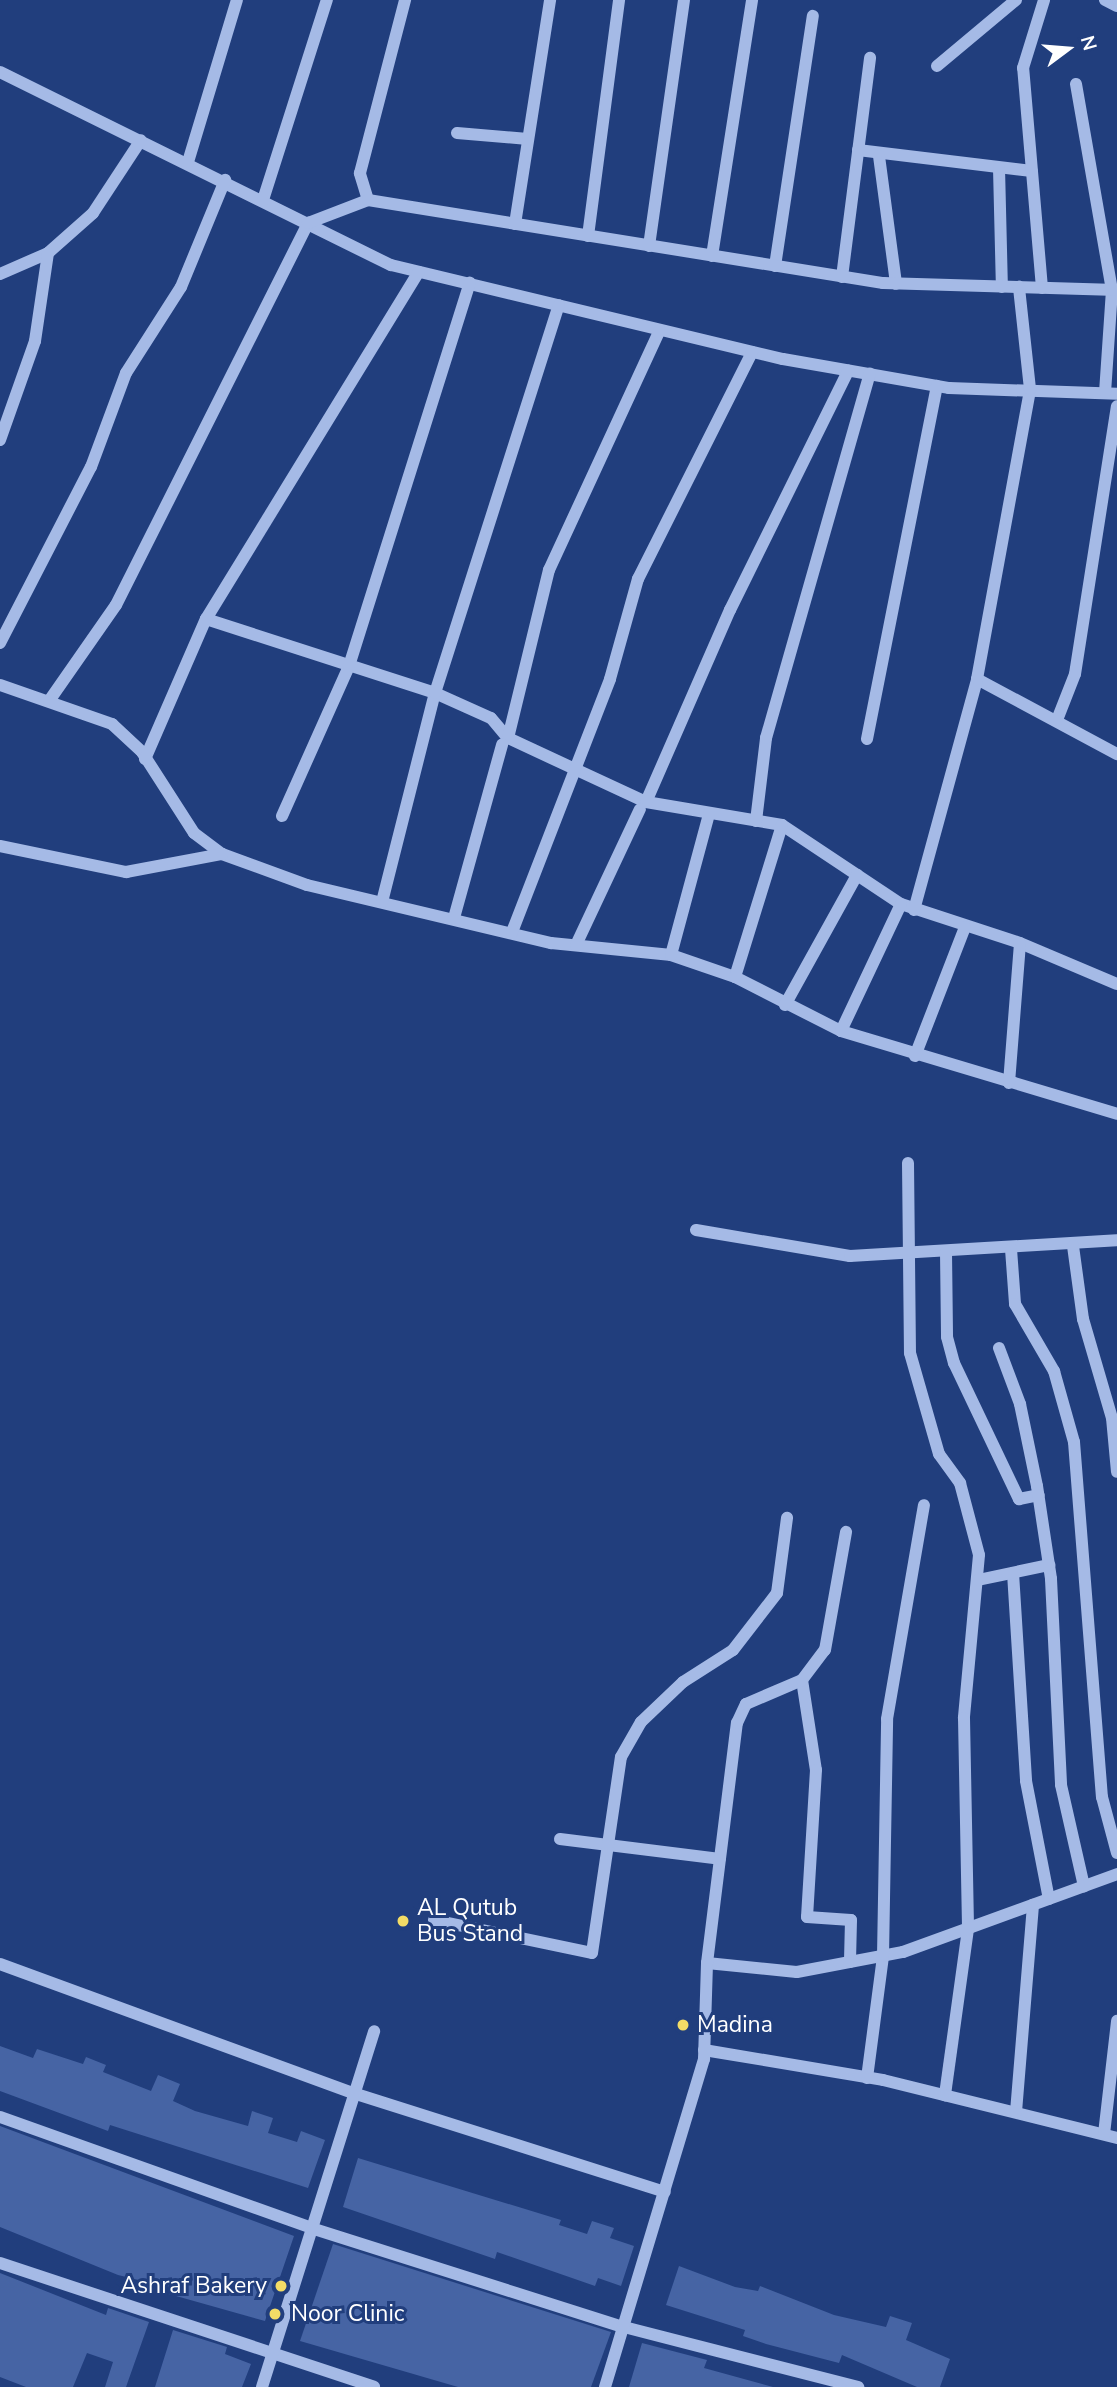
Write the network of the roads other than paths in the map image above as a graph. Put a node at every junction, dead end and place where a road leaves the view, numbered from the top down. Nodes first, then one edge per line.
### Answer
1 (237, 0) edge
2 (327, 0) edge
3 (405, 0) edge
4 (550, 0) edge
5 (619, 0) edge
6 (684, 0) edge
7 (752, 0) edge
8 (1016, 0) edge
9 (1044, 0) edge
10 (1105, 0) edge
11 (1117, 6) edge
12 (813, 16) dead end
13 (870, 58) dead end
14 (937, 66) dead end
15 (0, 72) edge
16 (1076, 84) dead end
17 (457, 133) dead end
18 (528, 139) junction
19 (141, 140) junction
20 (858, 150) junction
21 (879, 156) junction
22 (188, 162) junction
23 (999, 167) junction
24 (1032, 171) junction
25 (225, 180) junction
26 (263, 200) junction
27 (368, 200) junction
28 (308, 223) junction
29 (515, 224) junction
30 (588, 236) junction
31 (649, 246) junction
32 (48, 253) junction
33 (712, 256) junction
34 (775, 266) junction
35 (419, 272) junction
36 (0, 274) edge
37 (842, 277) junction
38 (470, 283) junction
39 (896, 284) junction
40 (1002, 287) junction
41 (1019, 287) junction
42 (1042, 288) junction
43 (1115, 290) edge
44 (559, 305) junction
45 (660, 330) junction
46 (752, 352) junction
47 (848, 370) junction
48 (870, 374) junction
49 (937, 386) junction
50 (1030, 389) junction
51 (1111, 393) edge
52 (1117, 405) edge
53 (0, 440) edge
54 (206, 619) junction
55 (0, 643) edge
56 (349, 666) junction
57 (977, 679) junction
58 (0, 685) edge
59 (435, 693) junction
60 (49, 701) junction
61 (1057, 720) junction
62 (867, 738) dead end
63 (505, 742) junction
64 (1117, 754) edge
65 (145, 759) junction
66 (575, 768) junction
67 (643, 806) junction
68 (709, 814) junction
69 (282, 816) dead end
70 (755, 821) junction
71 (782, 825) junction
72 (0, 846) edge
73 (222, 854) junction
74 (856, 875) junction
75 (382, 902) junction
76 (901, 904) junction
77 (914, 910) junction
78 (454, 918) junction
79 (965, 927) junction
80 (512, 932) junction
81 (1020, 943) junction
82 (576, 945) junction
83 (671, 955) junction
84 (735, 977) junction
85 (1117, 984) edge
86 (785, 1005) junction
87 (841, 1031) junction
88 (915, 1056) junction
89 (1009, 1083) junction
90 (1117, 1114) edge
91 (908, 1163) dead end
92 (696, 1230) dead end
93 (1117, 1240) edge
94 (1073, 1246) junction
95 (1011, 1249) junction
96 (946, 1252) junction
97 (907, 1253) junction
98 (999, 1348) dead end
99 (1117, 1472) edge
100 (1039, 1495) junction
101 (924, 1505) dead end
102 (787, 1518) dead end
103 (846, 1532) dead end
104 (1049, 1565) junction
105 (1013, 1573) junction
106 (978, 1580) junction
107 (802, 1680) junction
108 (560, 1839) dead end
109 (612, 1845) junction
110 (1117, 1853) edge
111 (720, 1859) junction
112 (1117, 1874) edge
113 (1084, 1886) junction
114 (1049, 1899) junction
115 (1033, 1905) junction
116 (434, 1920) dead end
117 (968, 1929) junction
118 (883, 1956) junction
119 (850, 1962) junction
120 (707, 1963) junction
121 (0, 1964) edge
122 (1117, 2021) edge
123 (374, 2031) dead end
124 (704, 2050) junction
125 (867, 2078) junction
126 (353, 2093) junction
127 (945, 2095) junction
128 (1117, 2109) edge
129 (1016, 2112) junction
130 (0, 2117) edge
131 (1111, 2136) edge
132 (665, 2192) junction
133 (311, 2228) junction
134 (0, 2263) edge
135 (624, 2327) junction
136 (273, 2351) junction
137 (262, 2387) edge
138 (374, 2387) edge
139 (605, 2387) edge
140 (858, 2387) edge

1 - 22 street
2 - 26 street
3 - 27 street
4 - 18 street
5 - 30 street
6 - 31 street
7 - 33 street
8 - 14 street
9 - 24 street
10 - 11 street
12 - 34 street
13 - 20 street
15 - 19 street
16 - 43 street
17 - 18 street
18 - 29 street
19 - 22 street
19 - 32 street
20 - 21 street
20 - 37 street
21 - 23 street
21 - 39 street
22 - 25 street
23 - 24 street
23 - 40 street
24 - 42 street
25 - 26 street
25 - 55 street
26 - 28 street
27 - 28 street
27 - 29 street
28 - 35 street
28 - 60 street
29 - 30 street
30 - 31 street
31 - 33 street
32 - 36 street
32 - 53 street
33 - 34 street
34 - 37 street
35 - 38 street
35 - 54 street
37 - 39 street
38 - 44 street
38 - 56 street
39 - 40 street
40 - 41 street
41 - 42 street
41 - 50 street
42 - 43 street
43 - 51 street
44 - 45 street
44 - 59 street
45 - 46 street
45 - 63 street
46 - 47 street
46 - 66 street
47 - 48 street
47 - 67 street
48 - 49 street
48 - 70 street
49 - 50 street
49 - 62 street
50 - 51 street
50 - 57 street
52 - 61 street
54 - 56 street
54 - 65 street
56 - 59 street
56 - 69 street
57 - 61 street
57 - 77 street
58 - 60 street
59 - 63 street
59 - 75 street
60 - 65 street
61 - 64 street
63 - 66 street
63 - 78 street
65 - 73 street
66 - 67 street
66 - 80 street
67 - 68 street
67 - 82 street
68 - 70 street
68 - 83 street
70 - 71 street
71 - 74 street
71 - 84 street
72 - 73 street
73 - 75 street
74 - 76 street
74 - 86 street
75 - 78 street
76 - 77 street
76 - 87 street
77 - 79 street
78 - 80 street
79 - 81 street
79 - 88 street
80 - 82 street
81 - 85 street
81 - 89 street
82 - 83 street
83 - 84 street
84 - 86 street
86 - 87 street
87 - 88 street
88 - 89 street
89 - 90 street
91 - 97 street
92 - 97 street
93 - 94 street
94 - 95 street
94 - 99 street
95 - 96 street
95 - 110 street
96 - 97 street
96 - 100 street
97 - 106 street
98 - 100 street
100 - 104 street
101 - 118 street
102 - 109 street
103 - 107 street
104 - 105 street
104 - 113 street
105 - 106 street
105 - 114 street
106 - 117 street
107 - 111 street
107 - 119 street
108 - 109 street
109 - 111 street
109 - 116 street
111 - 120 street
112 - 113 street
113 - 114 street
114 - 115 street
115 - 117 street
115 - 129 street
117 - 118 street
117 - 127 street
118 - 119 street
118 - 125 street
119 - 120 street
120 - 124 street
121 - 126 street
122 - 131 street
123 - 126 street
124 - 125 street
124 - 132 street
125 - 127 street
126 - 132 street
126 - 133 street
127 - 129 street
128 - 131 street
129 - 131 street
130 - 133 street
132 - 135 street
133 - 135 street
133 - 136 street
134 - 136 street
135 - 139 street
135 - 140 street
136 - 137 street
136 - 138 street

